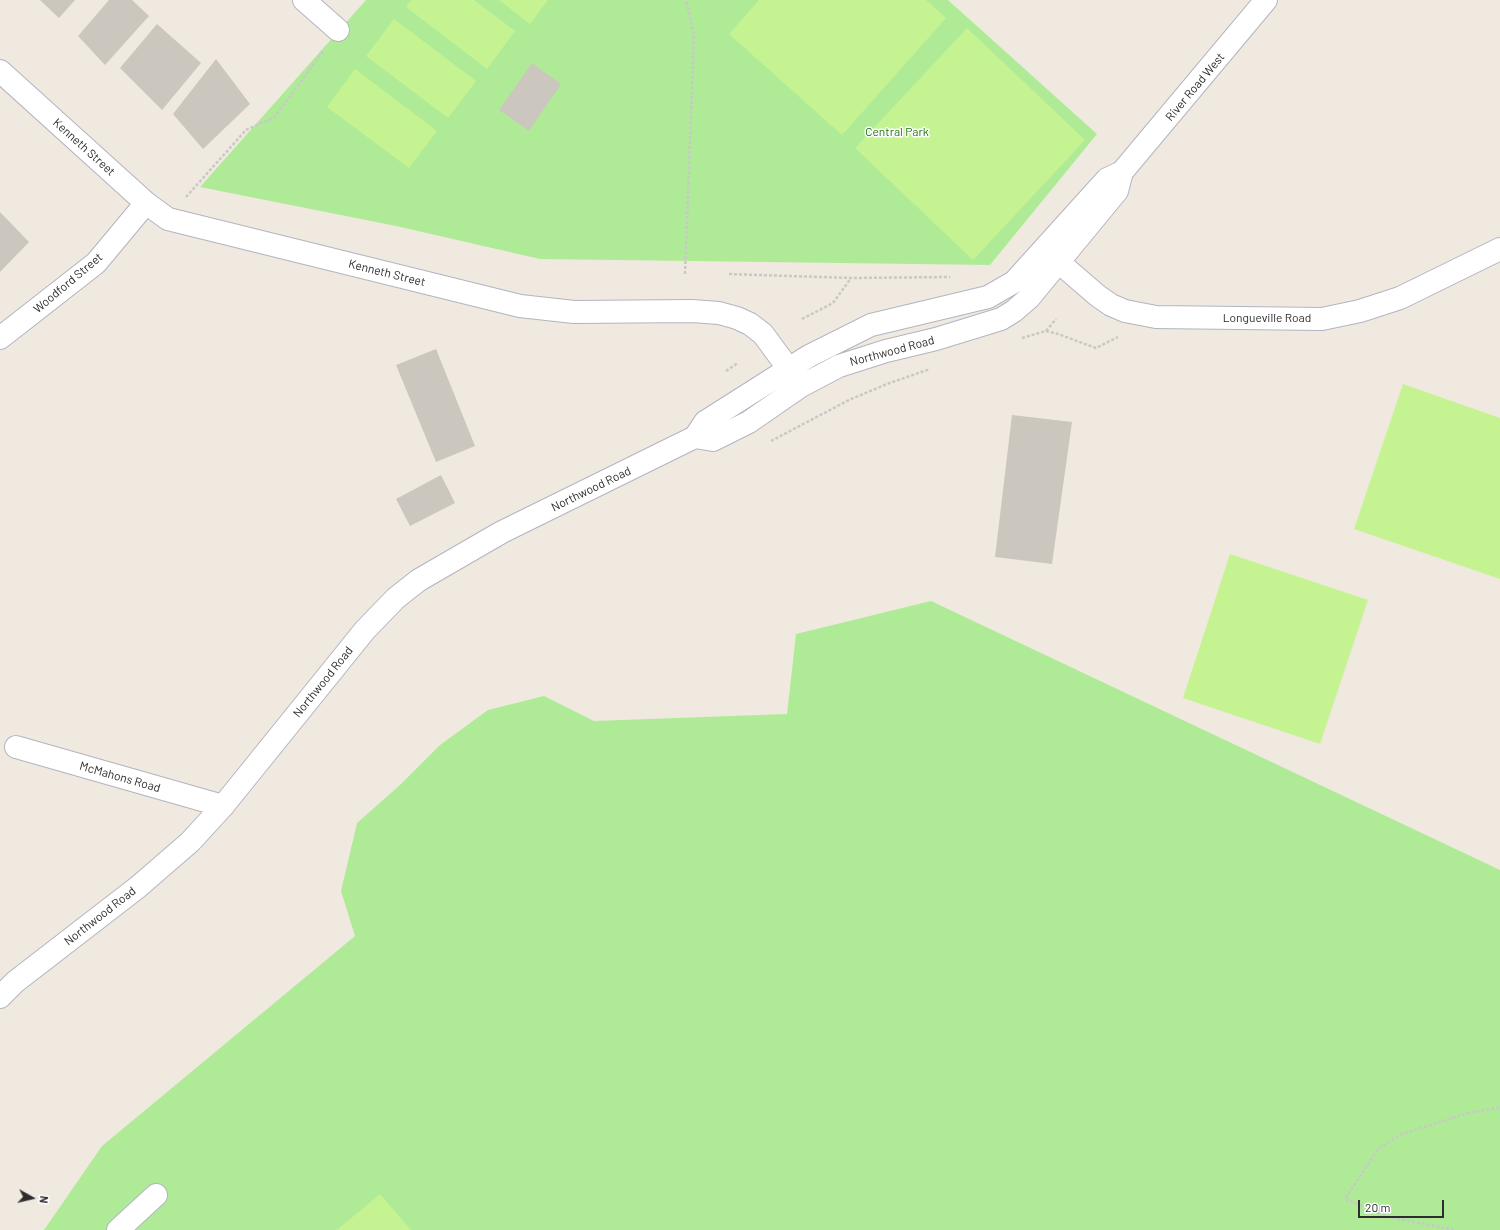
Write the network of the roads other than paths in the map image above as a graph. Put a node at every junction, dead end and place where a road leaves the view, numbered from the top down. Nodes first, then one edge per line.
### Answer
1 (304, 0) edge
2 (1266, 0) edge
3 (338, 30) road end
4 (0, 71) edge
5 (146, 203) junction
6 (1500, 249) edge
7 (1051, 255) junction
8 (0, 338) edge
9 (795, 377) junction
10 (16, 747) dead end
11 (223, 806) junction
12 (0, 997) edge
13 (156, 1195) dead end
14 (118, 1230) edge

1 - 3 main road
2 - 7 main road, River Road West
4 - 5 main road, Kenneth Street
5 - 8 main road, Woodford Street
5 - 9 main road, Kenneth Street
6 - 7 main road, Longueville Road
7 - 9 main road, Northwood Road
7 - 9 main road, Northwood Road
9 - 11 main road, Northwood Road
10 - 11 main road, McMahons Road
11 - 12 main road, Northwood Road
13 - 14 main road

